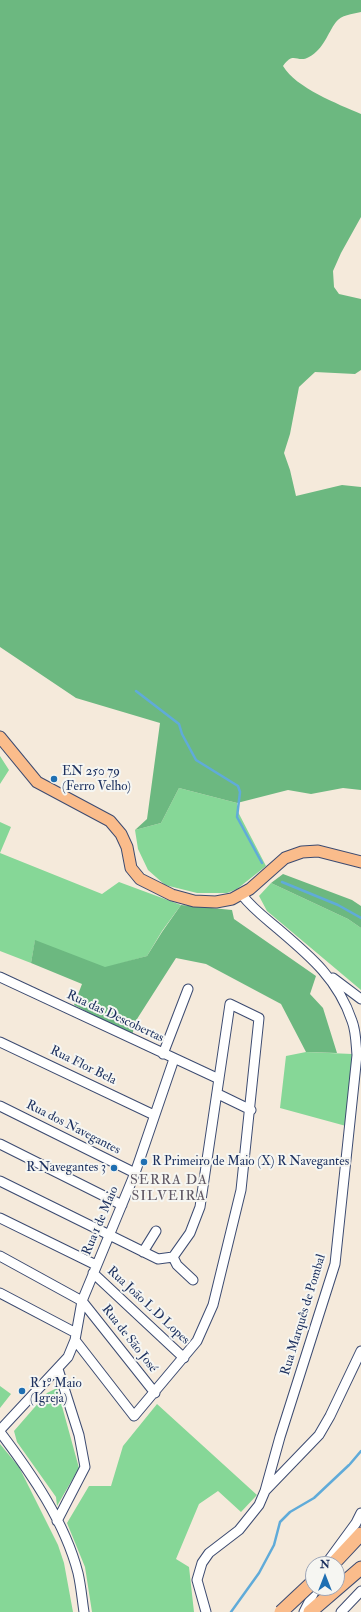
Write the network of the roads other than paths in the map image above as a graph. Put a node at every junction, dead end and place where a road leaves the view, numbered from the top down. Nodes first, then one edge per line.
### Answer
1 (0, 738) edge
2 (361, 862) edge
3 (242, 895) junction
4 (328, 975) junction
5 (0, 977) edge
6 (188, 989) dead end
7 (361, 999) edge
8 (0, 1042) edge
9 (163, 1054) junction
10 (174, 1059) junction
11 (219, 1079) junction
12 (218, 1094) junction
13 (0, 1106) edge
14 (251, 1110) junction
15 (154, 1115) junction
16 (0, 1144) edge
17 (135, 1174) junction
18 (0, 1181) edge
19 (122, 1205) junction
20 (0, 1218) edge
21 (156, 1231) dead end
22 (110, 1234) junction
23 (143, 1252) junction
24 (0, 1256) edge
25 (173, 1257) junction
26 (95, 1269) junction
27 (193, 1280) dead end
28 (0, 1293) edge
29 (82, 1301) junction
30 (76, 1336) junction
31 (361, 1351) edge
32 (184, 1358) junction
33 (58, 1369) junction
34 (155, 1393) junction
35 (0, 1431) edge
36 (265, 1492) junction
37 (361, 1513) edge
38 (57, 1522) junction
39 (361, 1534) edge
40 (333, 1556) edge
41 (336, 1556) edge
42 (361, 1568) edge
43 (305, 1589) edge
44 (305, 1591) edge
45 (361, 1591) edge
46 (312, 1596) edge
47 (84, 1612) edge
48 (206, 1612) edge
49 (281, 1612) edge
50 (287, 1612) edge
51 (304, 1612) edge
52 (310, 1612) edge
53 (341, 1612) edge

1 - 3 main road
2 - 3 main road
3 - 4 street, Rua Marquês de Pombal
4 - 7 street
4 - 36 street, Rua Marquês de Pombal
5 - 9 street, Rua das Descobertas
6 - 9 street
8 - 15 street, Rua Flor Bela
9 - 10 street, Rua das Descobertas
10 - 11 street, Rua das Descobertas
10 - 15 street, Rua 1 de Maio
11 - 12 street
11 - 14 street
12 - 14 street
12 - 25 street
13 - 17 street, Rua dos Navegantes
14 - 32 street
15 - 17 street, Rua 1 de Maio
16 - 19 street
17 - 19 street, Rua 1 de Maio
18 - 22 street
19 - 22 street, Rua 1 de Maio
20 - 26 street, Rua João L D Lopes
21 - 23 street
22 - 23 street
22 - 26 street, Rua 1 de Maio
23 - 25 street
24 - 29 street
25 - 27 street
26 - 29 street, Rua 1 de Maio
26 - 32 street, Rua João L D Lopes
28 - 30 street
29 - 30 street, Rua 1 de Maio
29 - 34 street, Rua de São José
30 - 33 street, Rua 1 de Maio
30 - 34 street
31 - 36 street
32 - 34 street
33 - 35 street, Rua 1 de Maio
33 - 38 street
35 - 38 street
36 - 48 street, Rua Marquês de Pombal
37 - 40 street
38 - 47 street
39 - 41 highway
42 - 52 highway
43 - 49 highway, bridge
44 - 50 street
45 - 53 street
46 - 51 street

